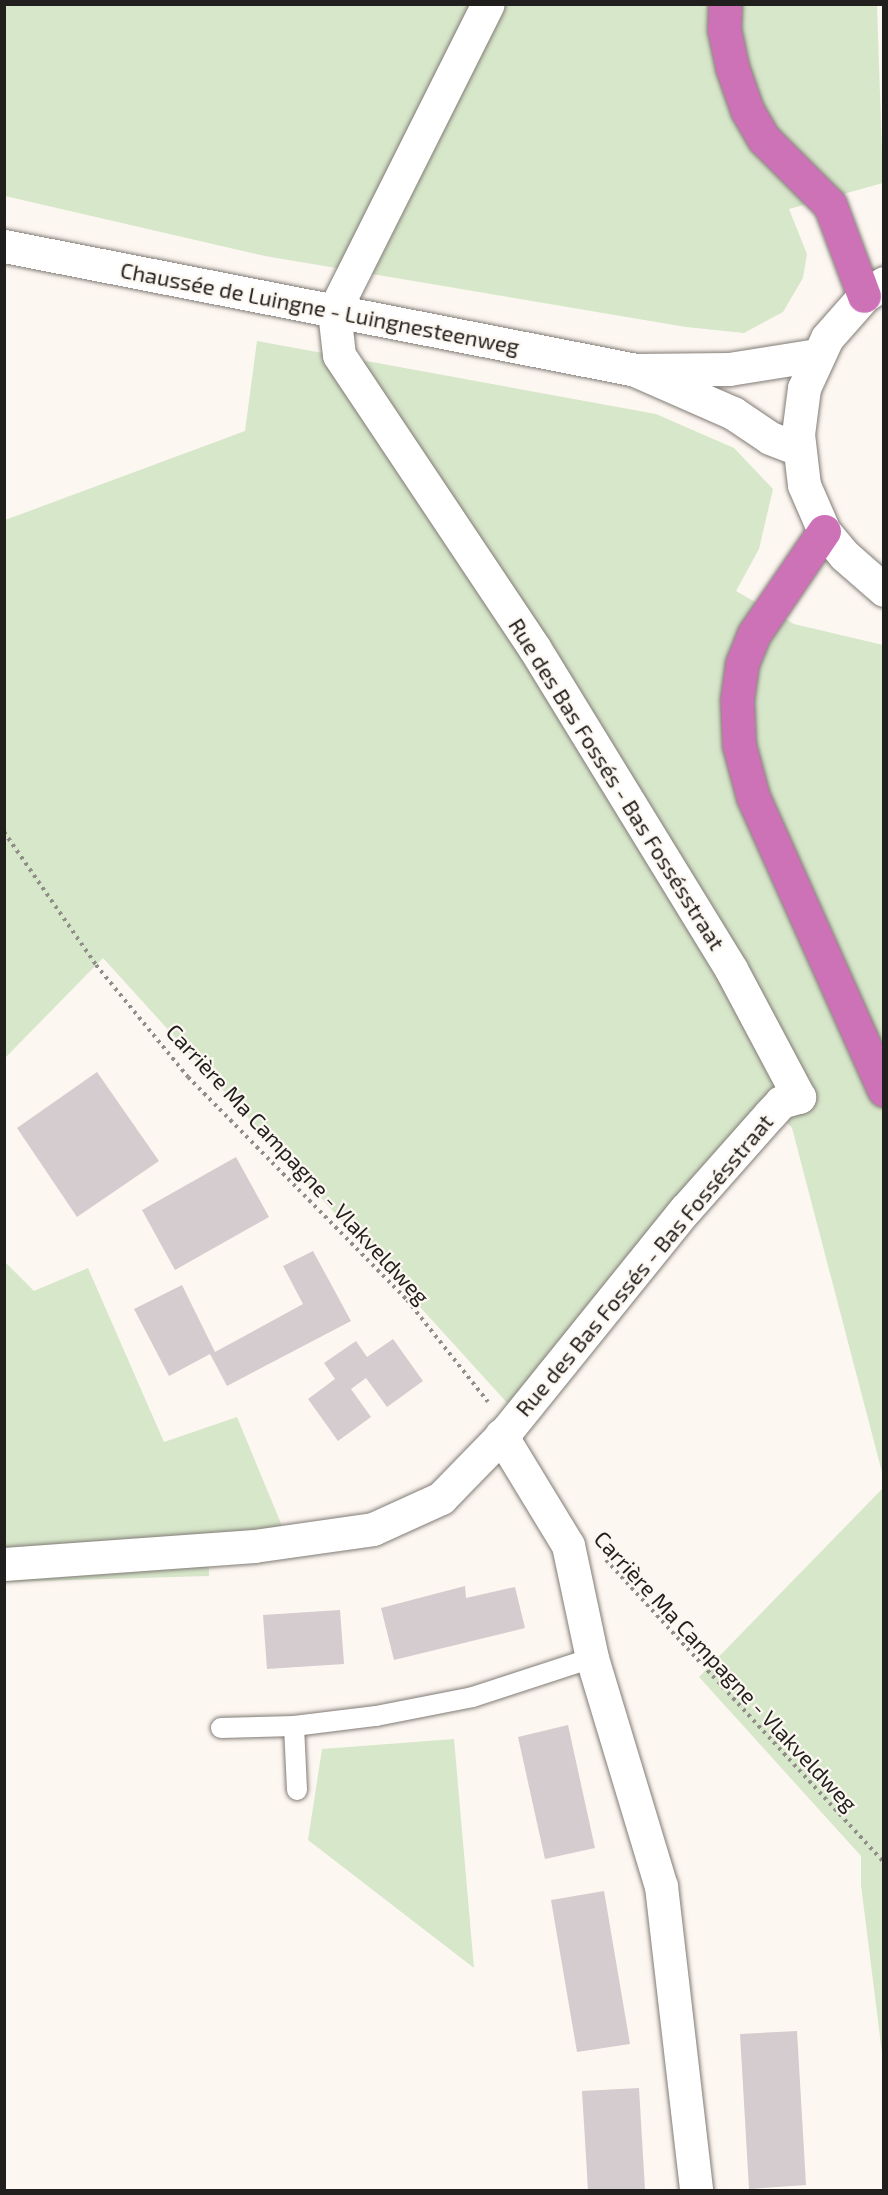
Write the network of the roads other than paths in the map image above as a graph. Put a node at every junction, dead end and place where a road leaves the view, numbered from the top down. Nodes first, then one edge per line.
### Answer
1 (488, 4) edge
2 (726, 4) edge
3 (4, 246) edge
4 (875, 288) edge
5 (334, 311) junction
6 (817, 355) junction
7 (636, 370) junction
8 (798, 449) junction
9 (825, 531) junction
10 (883, 590) edge
11 (884, 1090) edge
12 (505, 1432) junction
13 (4, 1564) edge
14 (592, 1658) junction
15 (294, 1726) junction
16 (221, 1728) dead end
17 (297, 1790) dead end
18 (696, 2190) edge

1 - 5 street
2 - 4 highway
3 - 5 street, Chaussée de Luingne - Luingnesteenweg
4 - 6 street
5 - 7 street, Chaussée de Luingne - Luingnesteenweg
5 - 12 street, Rue des Bas Fossés - Bas Fossésstraat
6 - 7 street, Chaussée de Luingne - Luingnesteenweg
6 - 8 street
7 - 8 street, Chaussée de Luingne - Luingnesteenweg
8 - 9 street
9 - 10 street
9 - 11 highway
12 - 13 street, Rue des Bas Fossés - Bas Fossésstraat
12 - 14 street
14 - 15 lane
14 - 18 street
15 - 16 lane
15 - 17 lane

